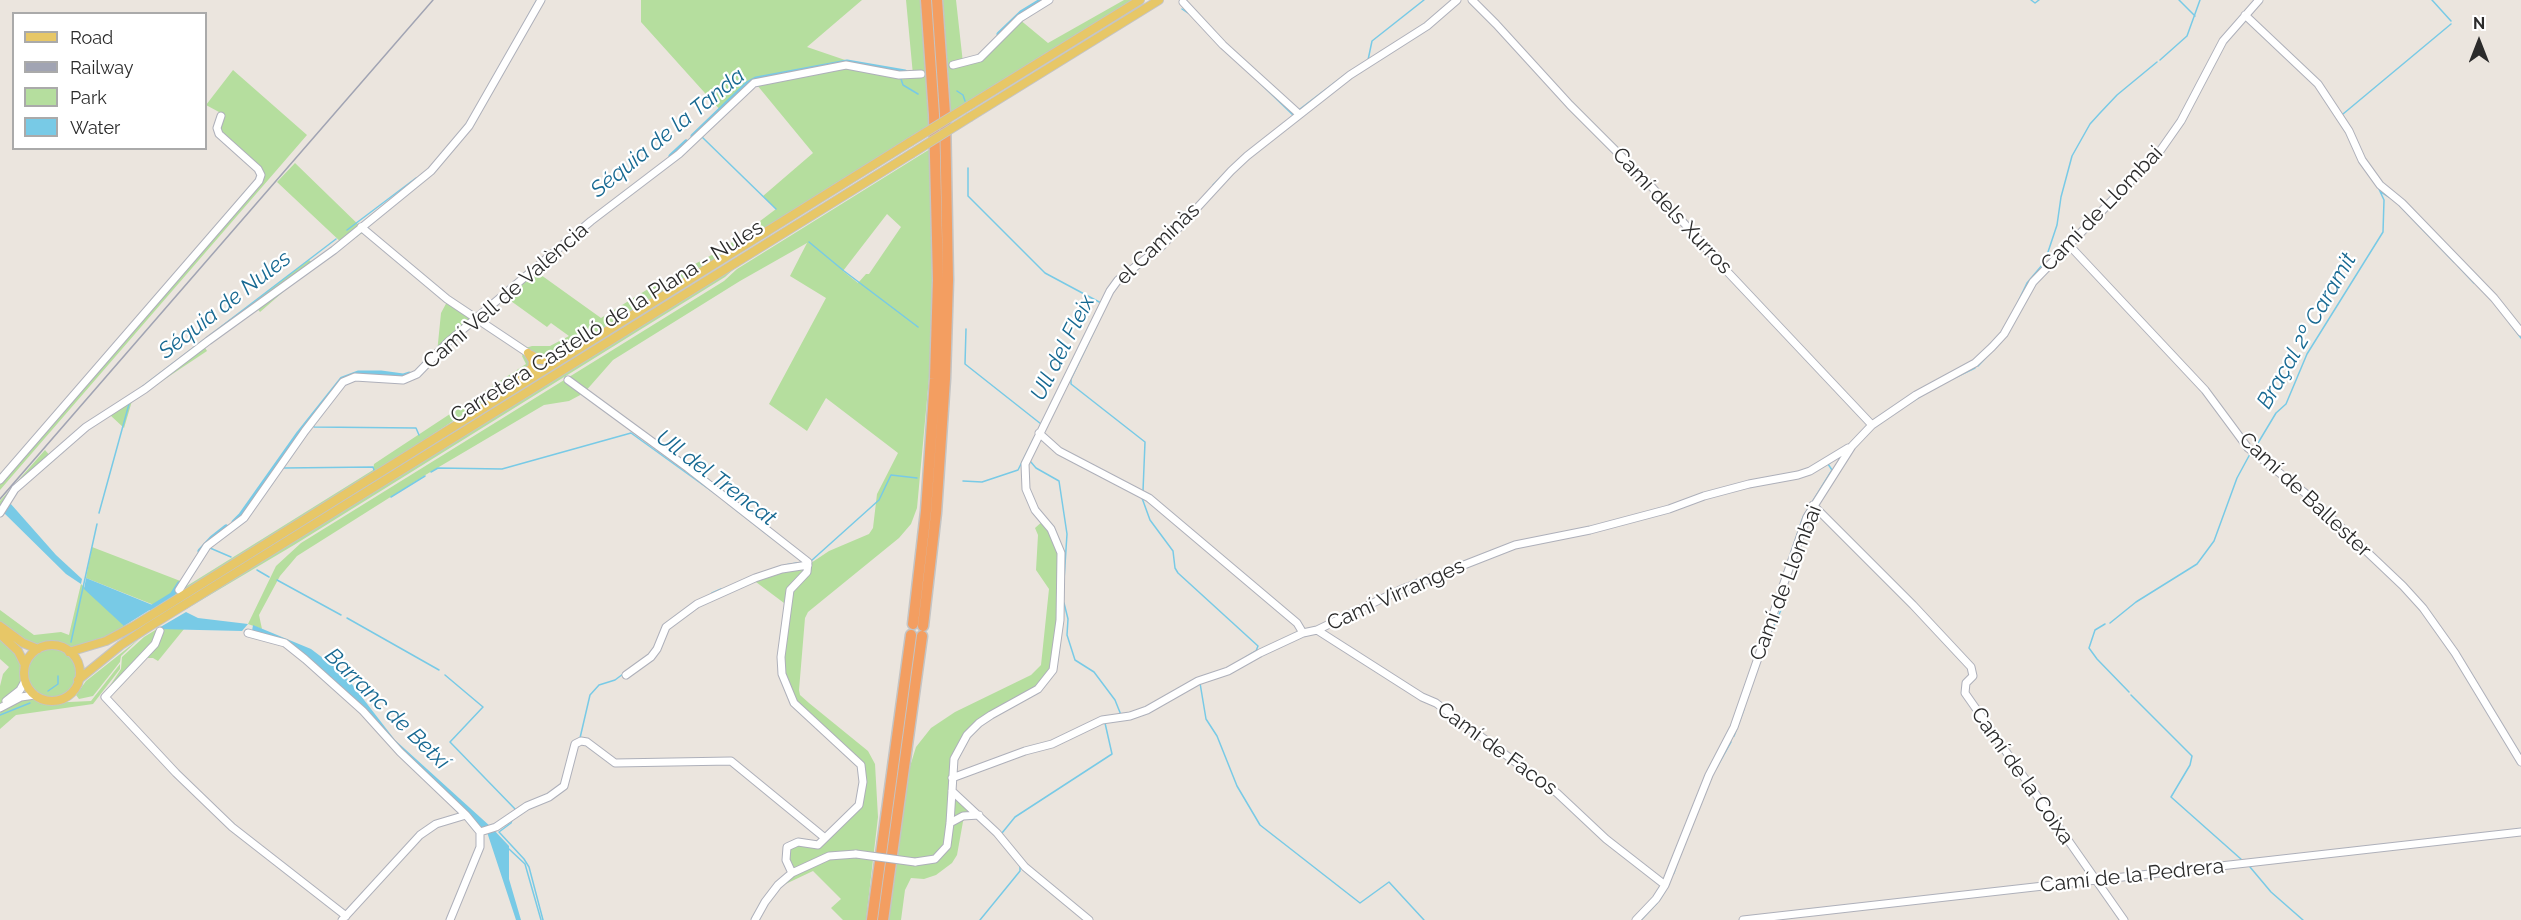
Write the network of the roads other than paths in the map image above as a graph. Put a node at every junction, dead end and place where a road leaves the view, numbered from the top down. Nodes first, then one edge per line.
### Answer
1 (541, 0) edge
2 (926, 0) edge
3 (937, 0) edge
4 (1049, 0) edge
5 (1140, 0) edge
6 (1159, 0) edge
7 (1457, 0) edge
8 (1472, 0) edge
9 (2259, 0) edge
10 (1183, 2) dead end
11 (2245, 15) junction
12 (953, 65) dead end
13 (921, 74) dead end
14 (1299, 114) junction
15 (220, 116) dead end
16 (361, 227) junction
17 (2068, 244) junction
18 (676, 288) junction
19 (477, 318) junction
20 (2521, 332) edge
21 (528, 353) junction
22 (568, 380) dead end
23 (1872, 424) junction
24 (1039, 433) junction
25 (1851, 446) junction
26 (379, 473) junction
27 (0, 480) edge
28 (1813, 505) junction
29 (0, 512) edge
30 (808, 565) junction
31 (179, 590) dead end
32 (0, 626) edge
33 (917, 630) junction
34 (1317, 630) junction
35 (160, 631) dead end
36 (248, 633) dead end
37 (1304, 633) junction
38 (0, 634) edge
39 (38, 649) junction
40 (69, 652) junction
41 (25, 665) junction
42 (626, 675) dead end
43 (78, 680) junction
44 (25, 681) junction
45 (35, 695) junction
46 (0, 707) edge
47 (2521, 762) edge
48 (952, 778) junction
49 (952, 791) junction
50 (466, 815) junction
51 (979, 815) junction
52 (950, 823) junction
53 (480, 832) junction
54 (2521, 832) edge
55 (825, 838) junction
56 (792, 873) junction
57 (2096, 880) junction
58 (1665, 885) junction
59 (344, 918) edge
60 (450, 920) edge
61 (755, 920) edge
62 (872, 920) edge
63 (883, 920) edge
64 (1089, 920) edge
65 (1636, 920) edge
66 (1743, 920) edge
67 (2124, 920) edge

1 - 16 street
2 - 33 highway
3 - 33 highway
4 - 12 street
5 - 18 main road, Carretera Castelló de la Plana - Nules, bridge
6 - 43 main road, Carretera Castelló de la Plana - Nules, bridge
7 - 14 street, el Caminàs
8 - 23 street, Camí dels Xurros
9 - 11 street, Camí de Llombai
10 - 14 street
11 - 17 street, Camí de Llombai
11 - 20 street
13 - 19 street, Camí Vell de València
14 - 24 street, el Caminàs
15 - 27 street
16 - 19 street
16 - 29 street
17 - 23 street, Camí de Llombai
17 - 47 street, Camí de Ballester
18 - 21 main road
18 - 26 main road, Carretera Castelló de la Plana - Nules
19 - 21 street
19 - 31 street, Camí Vell de València
21 - 26 main road
22 - 30 street
23 - 25 street, Camí de Llombai
24 - 37 street
24 - 48 street, el Caminàs
25 - 28 street, Camí de Llombai
25 - 34 street, Camí Virranges
26 - 40 main road, Carretera Castelló de la Plana - Nules
28 - 57 street, Camí de la Coixa
28 - 58 street, Camí de Llombai
30 - 42 street
30 - 55 street
32 - 39 main road
33 - 62 highway
33 - 63 highway
34 - 37 street, Camí Virranges
34 - 58 street, Camí de Facos
35 - 59 street
36 - 50 street
37 - 48 street, Camí Virranges
38 - 41 main road
39 - 40 main road
39 - 41 main road
40 - 43 main road
41 - 44 main road
43 - 45 main road
44 - 45 main road
44 - 46 street
45 - 46 street
48 - 49 street, el Caminàs
49 - 51 street
49 - 52 street, el Caminàs
50 - 53 street
50 - 59 street
51 - 52 street
51 - 64 street
52 - 56 street, el Caminàs, bridge
53 - 55 street
53 - 60 street
54 - 57 street, Camí de la Pedrera
55 - 56 street
56 - 61 street, el Caminàs
57 - 66 street, Camí de la Pedrera
57 - 67 street, Camí de la Coixa
58 - 65 street, Camí de Llombai

